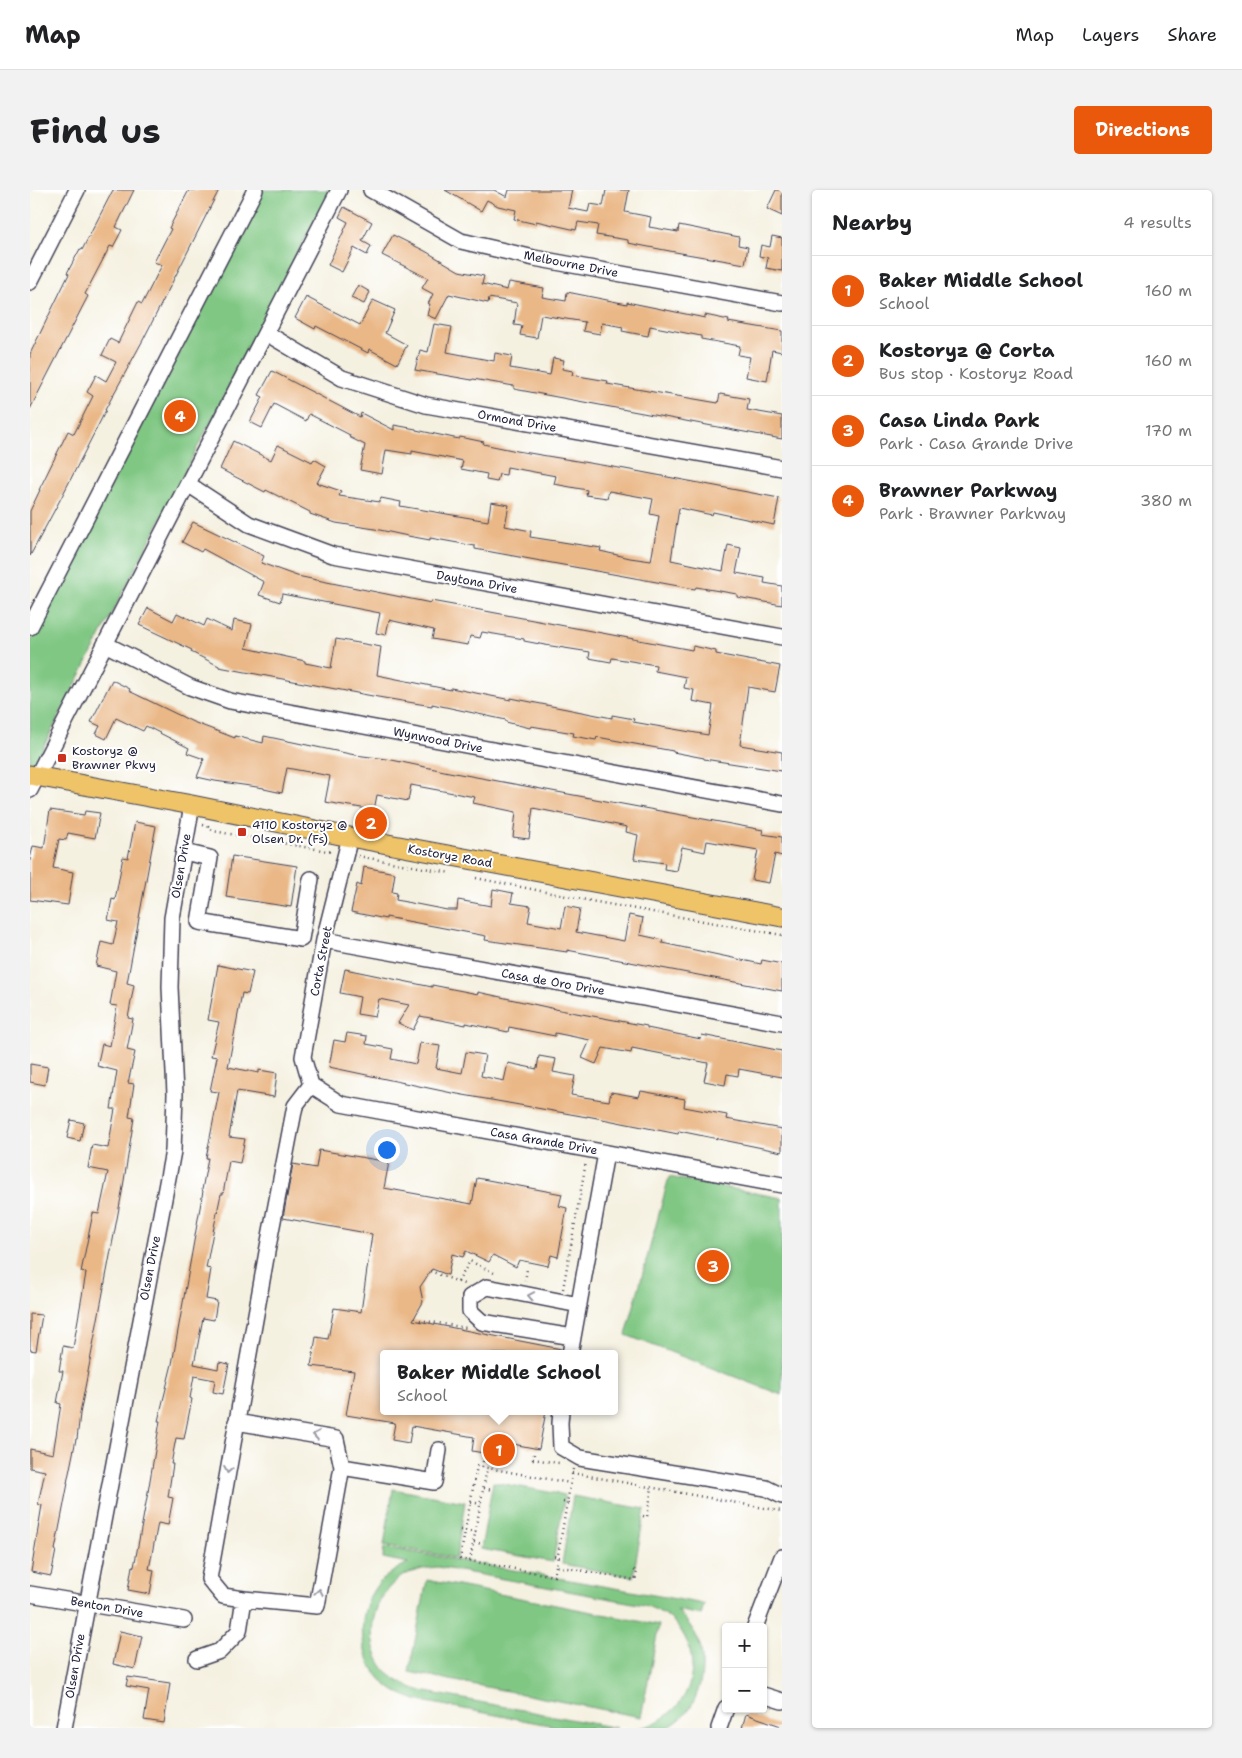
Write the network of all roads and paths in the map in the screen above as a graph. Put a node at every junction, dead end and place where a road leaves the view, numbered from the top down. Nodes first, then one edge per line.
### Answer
1 (77, 190) edge
2 (255, 190) edge
3 (339, 190) edge
4 (371, 190) edge
5 (30, 282) edge
6 (782, 304) edge
7 (266, 333) junction
8 (782, 468) edge
9 (188, 484) junction
10 (30, 627) edge
11 (782, 637) edge
12 (105, 644) junction
13 (32, 780) edge
14 (782, 804) edge
15 (192, 805) junction
16 (189, 824) junction
17 (348, 846) junction
18 (184, 852) junction
19 (453, 874) dead end
20 (472, 877) dead end
21 (311, 879) dead end
22 (782, 917) edge
23 (172, 918) junction
24 (199, 922) junction
25 (782, 935) edge
26 (324, 940) junction
27 (782, 1023) edge
28 (311, 1085) junction
29 (606, 1153) junction
30 (586, 1160) dead end
31 (782, 1185) edge
32 (527, 1269) dead end
33 (430, 1271) dead end
34 (500, 1276) dead end
35 (458, 1282) junction
36 (468, 1285) dead end
37 (524, 1285) dead end
38 (562, 1291) dead end
39 (579, 1305) junction
40 (573, 1337) junction
41 (571, 1350) edge
42 (561, 1415) edge
43 (236, 1422) junction
44 (440, 1450) dead end
45 (534, 1454) dead end
46 (484, 1456) dead end
47 (565, 1464) dead end
48 (573, 1466) dead end
49 (342, 1467) junction
50 (482, 1467) junction
51 (487, 1468) junction
52 (572, 1473) junction
53 (570, 1483) junction
54 (484, 1488) junction
55 (652, 1488) junction
56 (492, 1490) dead end
57 (782, 1496) edge
58 (471, 1502) junction
59 (565, 1502) junction
60 (480, 1504) junction
61 (572, 1504) dead end
62 (781, 1511) edge
63 (643, 1516) dead end
64 (460, 1530) dead end
65 (465, 1531) junction
66 (476, 1532) junction
67 (474, 1542) junction
68 (482, 1544) dead end
69 (556, 1557) junction
70 (782, 1557) edge
71 (562, 1558) dead end
72 (470, 1561) junction
73 (556, 1566) junction
74 (634, 1570) dead end
75 (30, 1594) edge
76 (244, 1599) junction
77 (86, 1604) junction
78 (184, 1620) dead end
79 (757, 1623) edge
80 (197, 1658) dead end
81 (767, 1696) edge
82 (782, 1701) edge
83 (724, 1713) edge
84 (64, 1728) edge
85 (719, 1728) edge

1 - 5 street
2 - 10 street
3 - 7 street
4 - 6 street, Melbourne Drive
7 - 8 street, Ormond Drive
7 - 9 street
9 - 11 street, Daytona Drive
9 - 12 street
12 - 13 street
12 - 14 street, Wynwood Drive
13 - 15 main road, Kostoryz Road
15 - 16 street, Olsen Drive
15 - 17 main road, Kostoryz Road
16 - 17 path
16 - 18 street, Olsen Drive
17 - 19 path
17 - 22 main road, Kostoryz Road
17 - 26 street, Corta Street
18 - 23 street, Olsen Drive
18 - 24 street
20 - 25 path
21 - 24 street
23 - 24 street
23 - 77 street, Olsen Drive
26 - 27 street, Casa de Oro Drive
26 - 28 street, Corta Street
28 - 29 street, Casa Grande Drive
28 - 43 street
29 - 31 street, Casa Grande Drive
29 - 39 street
30 - 38 path
32 - 37 path
33 - 35 path
34 - 35 path
35 - 36 path
39 - 40 street
39 -> 40 street
40 - 41 street
42 - 57 street
49 -> 43 street
43 -> 76 street
44 - 49 street
45 - 47 path
46 - 50 path
48 - 52 path
76 -> 49 street
50 - 51 path
50 - 58 path
51 - 53 path
51 - 54 path
52 - 53 path
52 - 55 path
53 - 59 path
54 - 56 path
54 - 60 path
55 - 62 path
55 - 63 path
58 - 60 path
58 - 65 path
59 - 61 path
59 - 69 path
60 - 66 path
64 - 65 path
65 - 66 path
65 - 72 path
66 - 67 path
67 - 68 path
67 - 72 path
69 - 71 path
69 - 73 path
70 - 79 street
72 - 73 path
73 - 74 path
75 - 77 street, Benton Drive
76 - 80 street
77 - 78 street, Benton Drive
77 - 84 street, Olsen Drive
81 - 82 street
83 - 85 street

